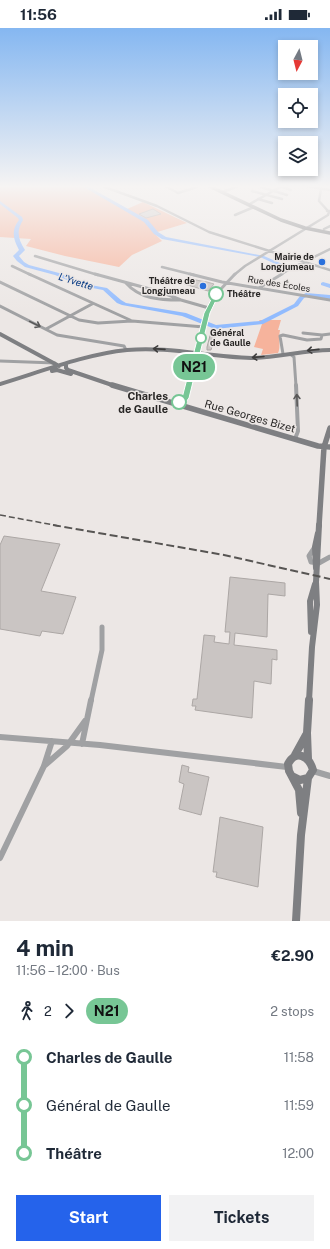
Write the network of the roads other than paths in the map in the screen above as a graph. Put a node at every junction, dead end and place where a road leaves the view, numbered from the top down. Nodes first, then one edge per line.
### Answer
1 (200, 228) edge
2 (306, 228) joint
3 (330, 232) edge
4 (330, 249) edge
5 (269, 251) junction
6 (35, 256) dead end
7 (304, 262) junction
8 (12, 266) dead end
9 (162, 267) dead end
10 (330, 270) edge
11 (0, 282) edge
12 (126, 283) junction
13 (226, 283) junction
14 (260, 288) junction
15 (181, 300) junction
16 (330, 300) edge
17 (92, 304) junction
18 (0, 306) edge
19 (209, 308) junction
20 (70, 316) junction
21 (132, 321) junction
22 (204, 327) junction
23 (46, 330) junction
24 (303, 333) dead end
25 (0, 334) edge
26 (330, 334) edge
27 (322, 335) junction
28 (126, 350) junction
29 (330, 350) edge
30 (283, 352) junction
31 (198, 353) junction
32 (290, 353) junction
33 (0, 361) edge
34 (66, 364) junction
35 (57, 366) junction
36 (102, 382) junction
37 (0, 385) edge
38 (168, 402) junction
39 (330, 428) edge
40 (295, 439) junction
41 (327, 447) edge
42 (317, 548) junction
43 (330, 557) edge
44 (317, 566) junction
45 (102, 626) dead end
46 (86, 718) junction
47 (307, 733) junction
48 (0, 737) edge
49 (52, 741) junction
50 (70, 743) junction
51 (82, 744) junction
52 (295, 755) junction
53 (308, 759) junction
54 (44, 766) junction
55 (287, 767) junction
56 (310, 774) junction
57 (292, 776) junction
58 (330, 776) edge
59 (301, 835) junction
60 (0, 858) edge
61 (296, 921) edge

1 - 5 street
2 - 3 main road
2 - 5 street
4 - 7 street
5 - 7 street
5 - 13 street
6 - 12 street
7 - 10 street
7 - 14 street
8 - 17 street
9 - 13 street, Rue des Écoles
11 - 20 street
12 - 15 street
12 - 15 street
13 - 14 street, Rue des Écoles
13 - 19 street
14 - 16 street, Rue des Écoles
15 - 19 street
17 - 20 street
17 - 21 street
18 -> 23 street
19 - 22 street
20 - 21 street
20 - 23 street
21 - 22 street
22 - 31 street
23 - 28 street
24 - 27 street
25 - 35 main road, Rue Georges Bizet
26 - 27 street
27 - 30 street
31 -> 28 main road
28 - 34 main road
29 -> 32 main road
30 -> 31 main road
30 - 32 main road
31 - 38 street
40 -> 32 street
33 - 35 street
34 - 35 main road
34 - 36 main road, Rue Georges Bizet
35 - 36 main road, Rue Georges Bizet
35 - 37 main road
36 - 38 main road, Rue Georges Bizet
38 - 40 main road, Rue Georges Bizet
39 - 41 main road
40 - 41 main road, Rue Georges Bizet
41 - 42 main road
42 - 44 main road
42 - 44 street
43 - 44 street
44 - 47 main road
45 - 46 street
46 - 50 street
46 - 51 street
47 - 52 main road
47 - 53 main road
48 - 49 street
49 - 50 street
49 - 54 street
50 - 51 street
50 - 54 street
51 - 55 street
52 - 53 main road
52 - 55 main road
53 - 56 main road
54 - 60 street
55 - 57 main road
56 - 57 main road
56 - 58 street
56 - 59 main road
57 - 59 main road
59 - 61 main road

